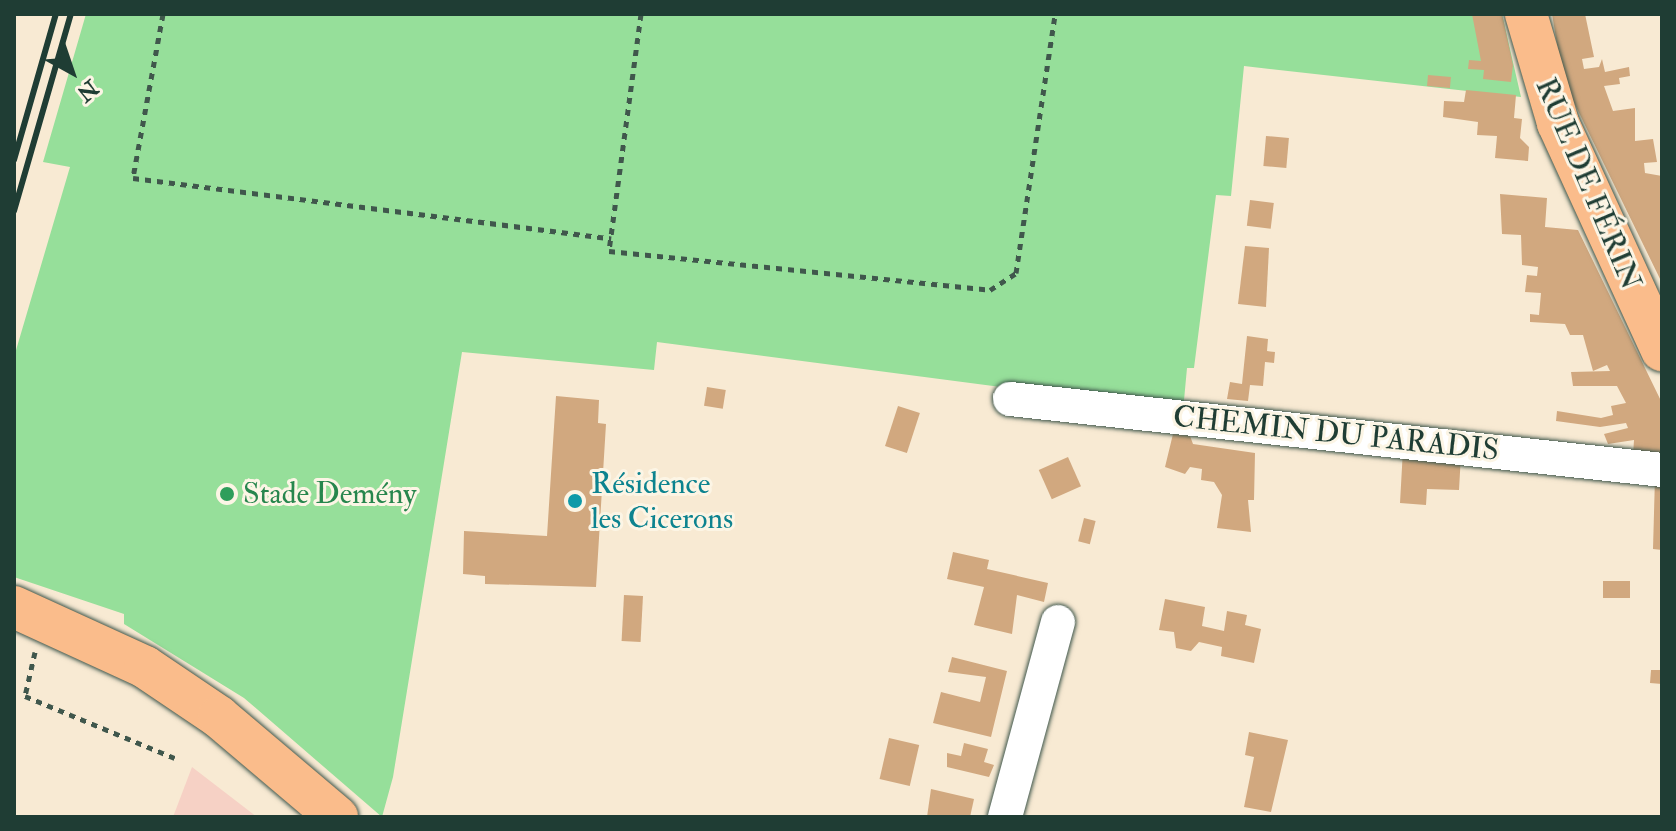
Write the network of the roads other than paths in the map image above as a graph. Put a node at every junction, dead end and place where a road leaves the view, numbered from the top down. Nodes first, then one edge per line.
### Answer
1 (1526, 14) edge
2 (1653, 308) edge
3 (1662, 350) edge
4 (1010, 399) dead end
5 (1662, 470) edge
6 (26, 622) edge
7 (1058, 622) dead end
8 (337, 817) edge
9 (1005, 817) edge

1 - 2 main road, RUE DE FÉRIN
2 - 3 main road, RUE DE FÉRIN
4 - 5 street, CHEMIN DU PARADIS
6 - 8 main road
7 - 9 street

